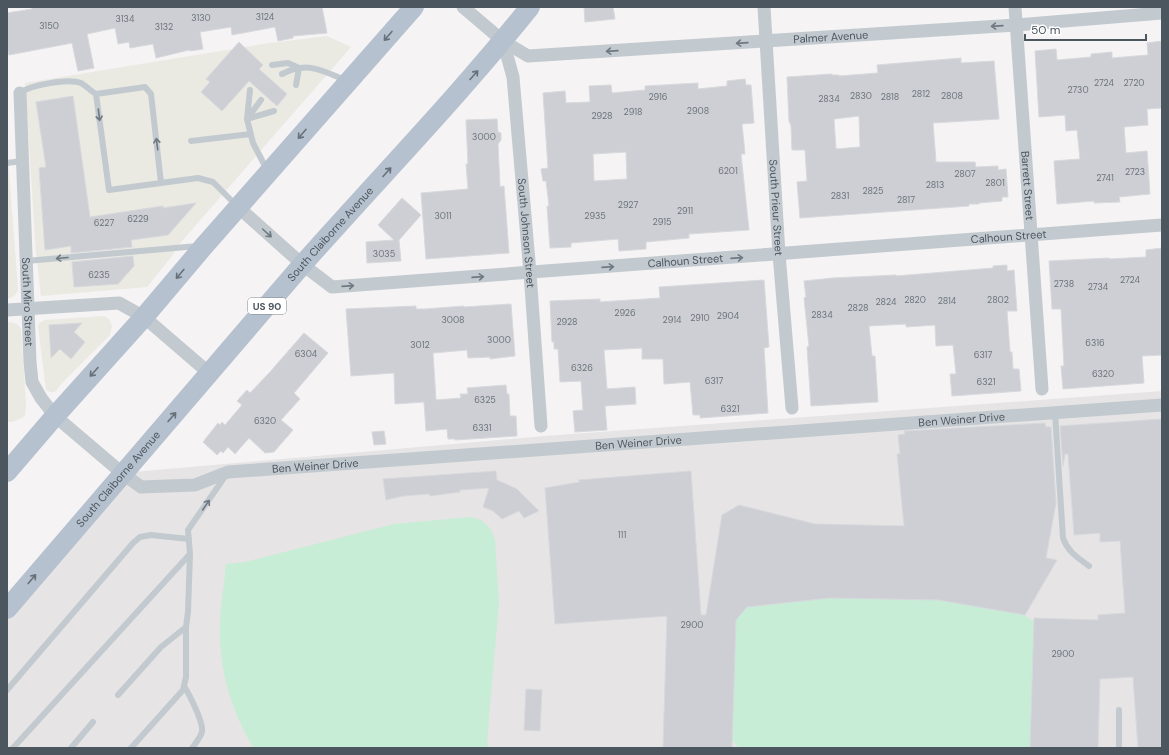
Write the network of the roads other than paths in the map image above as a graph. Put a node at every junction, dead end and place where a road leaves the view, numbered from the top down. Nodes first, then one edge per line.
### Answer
1 (414, 7) edge
2 (463, 7) edge
3 (530, 7) edge
4 (764, 7) edge
5 (1015, 7) edge
6 (1162, 14) edge
7 (1016, 25) junction
8 (503, 41) junction
9 (766, 41) junction
10 (272, 65) dead end
11 (299, 68) junction
12 (282, 74) dead end
13 (348, 81) junction
14 (296, 86) dead end
15 (250, 90) dead end
16 (20, 93) joint
17 (96, 94) junction
18 (261, 100) dead end
19 (274, 111) dead end
20 (247, 119) junction
21 (251, 134) junction
22 (191, 141) dead end
23 (22, 162) junction
24 (7, 163) edge
25 (269, 172) junction
26 (161, 183) junction
27 (238, 207) junction
28 (1162, 225) edge
29 (1030, 235) junction
30 (204, 246) junction
31 (779, 254) junction
32 (26, 261) junction
33 (303, 265) junction
34 (530, 273) junction
35 (28, 308) junction
36 (7, 310) edge
37 (144, 316) junction
38 (209, 373) junction
39 (1042, 389) dead end
40 (1162, 405) edge
41 (792, 408) dead end
42 (1055, 413) junction
43 (55, 416) junction
44 (541, 426) dead end
45 (11, 465) edge
46 (228, 472) junction
47 (122, 473) junction
48 (189, 539) junction
49 (190, 554) junction
50 (1089, 566) dead end
51 (7, 609) edge
52 (186, 626) junction
53 (184, 686) junction
54 (7, 690) edge
55 (118, 695) dead end
56 (1119, 710) dead end
57 (93, 722) dead end
58 (13, 748) edge
59 (71, 748) edge
60 (131, 748) edge
61 (192, 748) edge
62 (1119, 748) edge

1 -> 13 main road
2 - 8 street, Palmer Avenue
3 - 8 main road, South Claiborne Avenue / US 90
4 - 9 street, South Prieur Street
5 - 7 street, Barrett Street
6 - 7 street, Palmer Avenue
7 -> 9 street, Palmer Avenue
7 - 29 street, Barrett Street
9 -> 8 street, Palmer Avenue
33 -> 8 main road, South Claiborne Avenue / US 90
8 - 34 street, South Johnson Street
9 - 31 street, South Prieur Street
10 - 11 lane
11 - 12 lane
11 - 13 lane
11 - 14 lane
13 -> 25 main road
15 - 20 lane
16 - 17 lane
16 - 23 street, South Miro Street
26 -> 17 lane
17 -> 26 lane
18 - 20 lane
19 - 20 lane
20 - 21 lane
21 - 22 lane
21 - 25 lane
23 - 24 lane
23 - 32 street, South Miro Street
25 - 27 main road
26 - 27 lane
27 - 30 main road
27 -> 33 street, Calhoun Street
28 - 29 street, Calhoun Street
29 - 31 street, Calhoun Street
29 - 39 street, Barrett Street
30 -> 32 lane
30 -> 37 main road
34 -> 31 street, Calhoun Street
31 - 41 street, South Prieur Street
32 - 35 street, South Miro Street
33 -> 34 street, Calhoun Street
33 - 38 main road, South Claiborne Avenue / US 90
34 - 44 street, South Johnson Street
35 - 36 street
35 - 37 street
35 - 43 street, South Miro Street
37 - 38 street
37 -> 43 main road
47 -> 38 main road, South Claiborne Avenue / US 90
40 - 42 street, Ben Weiner Drive
42 - 46 street, Ben Weiner Drive
42 - 50 lane
43 - 45 main road
43 - 47 street, South Miro Street
46 - 47 street, Ben Weiner Drive
48 -> 46 lane
51 -> 47 main road, South Claiborne Avenue / US 90
48 - 49 lane
48 - 54 lane
49 - 52 lane
49 - 58 lane
52 - 53 lane
52 - 55 lane
53 - 60 lane
53 - 61 lane
56 - 62 lane
57 - 59 lane

